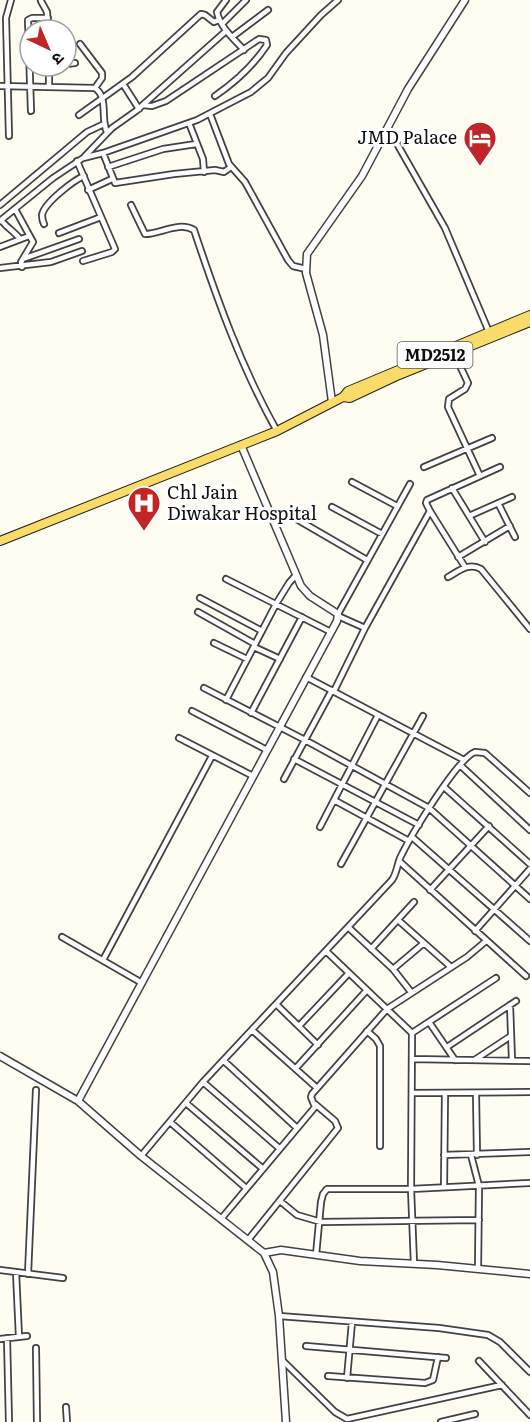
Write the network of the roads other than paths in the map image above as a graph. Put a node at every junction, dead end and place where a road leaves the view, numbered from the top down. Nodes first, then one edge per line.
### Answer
1 (11, 0) edge
2 (226, 0) edge
3 (246, 0) edge
4 (338, 0) edge
5 (465, 0) edge
6 (41, 1) edge
7 (268, 10) dead end
8 (48, 18) edge
9 (221, 22) junction
10 (226, 31) junction
11 (232, 37) junction
12 (80, 44) dead end
13 (244, 50) junction
14 (29, 78) edge
15 (49, 78) edge
16 (123, 84) junction
17 (0, 86) edge
18 (8, 86) junction
19 (29, 86) junction
20 (49, 87) junction
21 (95, 88) junction
22 (215, 96) dead end
23 (103, 98) junction
24 (141, 107) junction
25 (31, 111) dead end
26 (210, 114) junction
27 (79, 115) dead end
28 (104, 123) junction
29 (189, 123) junction
30 (388, 128) junction
31 (107, 132) junction
32 (9, 136) dead end
33 (196, 144) junction
34 (103, 153) junction
35 (83, 158) junction
36 (77, 161) junction
37 (108, 167) junction
38 (229, 169) junction
39 (204, 172) junction
40 (84, 176) junction
41 (113, 180) junction
42 (88, 190) junction
43 (0, 205) edge
44 (131, 206) dead end
45 (15, 209) junction
46 (101, 217) junction
47 (1, 221) edge
48 (44, 224) dead end
49 (59, 233) dead end
50 (29, 236) junction
51 (20, 239) junction
52 (79, 239) dead end
53 (0, 247) edge
54 (82, 251) dead end
55 (23, 259) junction
56 (83, 261) dead end
57 (22, 267) junction
58 (0, 268) edge
59 (306, 269) junction
60 (530, 315) edge
61 (530, 322) edge
62 (489, 332) junction
63 (454, 353) junction
64 (343, 397) junction
65 (332, 402) junction
66 (277, 431) junction
67 (492, 438) dead end
68 (241, 445) junction
69 (467, 448) junction
70 (424, 467) dead end
71 (500, 467) dead end
72 (480, 476) junction
73 (352, 482) dead end
74 (410, 484) dead end
75 (452, 488) junction
76 (512, 497) dead end
77 (498, 503) junction
78 (397, 506) junction
79 (332, 507) dead end
80 (429, 511) junction
81 (469, 516) junction
82 (273, 520) junction
83 (510, 526) junction
84 (382, 534) junction
85 (515, 537) dead end
86 (0, 541) edge
87 (485, 542) junction
88 (458, 557) junction
89 (367, 560) junction
90 (465, 567) junction
91 (296, 575) junction
92 (448, 577) dead end
93 (226, 579) dead end
94 (200, 598) dead end
95 (276, 604) junction
96 (198, 612) dead end
97 (338, 615) junction
98 (302, 617) junction
99 (365, 628) junction
100 (530, 629) edge
101 (262, 631) junction
102 (331, 632) junction
103 (214, 643) dead end
104 (254, 646) junction
105 (247, 659) junction
106 (280, 659) junction
107 (306, 677) junction
108 (204, 688) dead end
109 (333, 691) junction
110 (226, 700) junction
111 (192, 711) dead end
112 (251, 713) junction
113 (378, 715) junction
114 (423, 716) dead end
115 (278, 728) junction
116 (413, 733) junction
117 (179, 738) dead end
118 (305, 740) junction
119 (267, 750) junction
120 (212, 756) junction
121 (294, 759) junction
122 (462, 762) junction
123 (352, 765) junction
124 (253, 776) junction
125 (284, 779) dead end
126 (384, 783) junction
127 (342, 784) junction
128 (444, 787) junction
129 (530, 793) edge
130 (334, 800) junction
131 (375, 801) junction
132 (429, 808) junction
133 (366, 818) junction
134 (419, 825) junction
135 (489, 826) junction
136 (320, 827) dead end
137 (530, 830) edge
138 (410, 839) junction
139 (472, 845) junction
140 (399, 860) junction
141 (341, 864) dead end
142 (530, 864) edge
143 (449, 869) junction
144 (530, 869) edge
145 (515, 885) junction
146 (430, 890) junction
147 (530, 898) edge
148 (414, 902) dead end
149 (494, 908) junction
150 (398, 920) junction
151 (348, 927) junction
152 (474, 931) junction
153 (62, 937) dead end
154 (486, 941) junction
155 (530, 941) edge
156 (424, 944) junction
157 (371, 949) junction
158 (326, 951) junction
159 (103, 960) junction
160 (451, 967) junction
161 (393, 969) junction
162 (349, 973) junction
163 (525, 976) dead end
164 (495, 978) dead end
165 (142, 983) junction
166 (367, 990) junction
167 (411, 992) junction
168 (516, 1001) dead end
169 (276, 1004) junction
170 (510, 1005) junction
171 (387, 1009) junction
172 (429, 1022) junction
173 (299, 1026) junction
174 (252, 1030) junction
175 (368, 1031) junction
176 (411, 1033) junction
177 (511, 1036) junction
178 (318, 1045) junction
179 (447, 1047) junction
180 (0, 1056) edge
181 (412, 1059) junction
182 (455, 1060) junction
183 (474, 1060) junction
184 (512, 1060) junction
185 (224, 1061) junction
186 (530, 1061) edge
187 (296, 1068) junction
188 (203, 1082) junction
189 (317, 1088) junction
190 (36, 1090) dead end
191 (530, 1092) edge
192 (476, 1093) junction
193 (412, 1094) junction
194 (445, 1094) junction
195 (78, 1101) junction
196 (186, 1103) junction
197 (315, 1104) junction
198 (170, 1122) junction
199 (297, 1128) junction
200 (380, 1146) dead end
201 (279, 1148) junction
202 (530, 1152) edge
203 (444, 1155) junction
204 (474, 1155) junction
205 (141, 1156) junction
206 (262, 1168) junction
207 (530, 1183) edge
208 (479, 1186) junction
209 (444, 1187) junction
210 (246, 1188) junction
211 (411, 1189) junction
212 (280, 1201) junction
213 (221, 1219) junction
214 (479, 1220) junction
215 (321, 1222) junction
216 (412, 1222) junction
217 (248, 1240) junction
218 (264, 1253) junction
219 (316, 1255) junction
220 (414, 1263) junction
221 (478, 1269) junction
222 (0, 1270) edge
223 (16, 1272) junction
224 (28, 1274) junction
225 (530, 1274) edge
226 (63, 1278) dead end
227 (279, 1316) junction
228 (352, 1322) junction
229 (27, 1336) dead end
230 (19, 1337) junction
231 (7, 1338) junction
232 (0, 1339) edge
233 (306, 1346) dead end
234 (36, 1348) dead end
235 (350, 1350) junction
236 (438, 1357) junction
237 (446, 1358) dead end
238 (282, 1360) junction
239 (480, 1361) dead end
240 (530, 1372) edge
241 (328, 1376) dead end
242 (347, 1378) junction
243 (502, 1385) junction
244 (0, 1393) edge
245 (8, 1393) junction
246 (66, 1407) dead end
247 (475, 1414) dead end
248 (530, 1415) edge
249 (347, 1421) edge
250 (9, 1422) edge
251 (37, 1422) edge
252 (67, 1422) edge
253 (286, 1422) edge
254 (441, 1422) edge

1 - 18 street
2 - 9 street
3 - 9 street
4 - 26 street
5 - 30 street
6 - 8 street
7 - 11 street
9 - 10 street
9 - 16 street
10 - 11 street
10 - 24 street
11 - 13 street
12 - 21 street
13 - 22 street
13 - 24 street
14 - 19 street
15 - 20 street
16 - 23 street
16 - 24 street
17 - 18 street
18 - 19 street
18 - 32 street
19 - 20 street
19 - 25 street
20 - 21 street
21 - 23 street
23 - 27 street
23 - 28 street
24 - 31 street
26 - 29 street
26 - 38 street
28 - 31 street
28 - 43 street
29 - 33 street
29 - 34 street
30 - 59 street
30 - 62 street
31 - 35 street
33 - 37 street
33 - 39 street
34 - 35 street
34 - 37 street
35 - 36 street
36 - 40 street
36 - 45 street
37 - 41 street
38 - 39 street
38 - 59 street
39 - 41 street
40 - 42 street
40 - 48 street
41 - 42 street
42 - 46 street
44 - 66 street
45 - 47 street
45 - 50 street
46 - 49 street
46 - 56 street
47 - 51 street
50 - 51 street
50 - 55 street
51 - 53 street
52 - 55 street
54 - 57 street
55 - 57 street
57 - 58 street
59 - 65 street
60 - 62 main road, MD2512
61 - 63 main road, MD2512
62 - 64 main road, MD2512
63 - 64 main road, MD2512
63 - 69 street
64 - 65 main road, MD2512
65 - 66 main road, MD2512
66 - 68 main road, MD2512
67 - 69 street
68 - 82 street
68 - 86 main road, MD2512
69 - 70 street
69 - 72 street
71 - 72 street
72 - 75 street
73 - 78 street
74 - 78 street
75 - 80 street
75 - 81 street
76 - 77 street
77 - 81 street
77 - 83 street
78 - 84 street
79 - 84 street
80 - 88 street
80 - 99 street
81 - 87 street
82 - 89 street
82 - 91 street
83 - 85 street
83 - 87 street
84 - 89 street
87 - 88 street
88 - 90 street
89 - 97 street
90 - 92 street
90 - 100 street
91 - 95 street
91 - 97 street
93 - 95 street
94 - 101 street
95 - 98 street
95 - 101 street
96 - 104 street
97 - 99 street
97 - 102 street
98 - 102 street
98 - 106 street
99 - 109 street
101 - 104 street
102 - 107 street
103 - 105 street
104 - 105 street
104 - 106 street
105 - 110 street
106 - 112 street
107 - 109 street
107 - 115 street
108 - 110 street
109 - 113 street
109 - 118 street
110 - 112 street
111 - 119 street
112 - 115 street
113 - 116 street
113 - 123 street
114 - 116 street
115 - 118 street
115 - 119 street
116 - 122 street
116 - 126 street
117 - 120 street
118 - 121 street
118 - 123 street
119 - 124 street
120 - 124 street
120 - 159 street
121 - 125 street
121 - 127 street
122 - 128 street
122 - 129 street
122 - 137 street
123 - 126 street
123 - 127 street
124 - 165 street
126 - 131 street
126 - 132 street
127 - 130 street
127 - 131 street
128 - 132 street
128 - 135 street
130 - 133 street
130 - 136 street
131 - 133 street
131 - 134 street
132 - 134 street
132 - 139 street
133 - 138 street
133 - 141 street
134 - 138 street
135 - 139 street
135 - 142 street
138 - 140 street
138 - 143 street
139 - 143 street
139 - 145 street
140 - 146 street
140 - 151 street
143 - 146 street
143 - 149 street
144 - 145 street
145 - 147 street
145 - 149 street
146 - 152 street
148 - 150 street
149 - 152 street
149 - 155 street
150 - 156 street
150 - 157 street
151 - 157 street
151 - 158 street
152 - 154 street
153 - 159 street
154 - 160 street
154 - 163 street
156 - 160 street
156 - 161 street
157 - 161 street
158 - 162 street
158 - 169 street
159 - 165 street
160 - 167 street
161 - 167 street
162 - 166 street
162 - 173 street
164 - 172 street
165 - 195 street
166 - 171 street
166 - 178 street
167 - 171 street
168 - 170 street
169 - 173 street
169 - 174 street
170 - 177 street
170 - 179 street
171 - 175 street
171 - 176 street
172 - 176 street
172 - 179 street
173 - 178 street
174 - 185 street
174 - 187 street
175 - 189 street
175 - 200 street
176 - 181 street
177 - 183 street
177 - 184 street
178 - 187 street
179 - 182 street
180 - 195 street
181 - 182 street
181 - 193 street
182 - 183 street
183 - 184 street
184 - 186 street
185 - 188 street
185 - 199 street
187 - 189 street
188 - 196 street
188 - 201 street
189 - 197 street
190 - 224 street
191 - 192 street
192 - 194 street
192 - 204 street
193 - 194 street
193 - 211 street
194 - 203 street
195 - 205 street
196 - 198 street
196 - 206 street
197 - 199 street
197 - 212 street
198 - 205 street
198 - 210 street
199 - 201 street
201 - 206 street
202 - 204 street
203 - 204 street
203 - 209 street
204 - 208 street
205 - 213 street
206 - 210 street
207 - 208 street
208 - 209 street
208 - 214 street
209 - 211 street
210 - 213 street
211 - 215 street
211 - 216 street
212 - 215 street
212 - 217 street
213 - 217 street
214 - 216 street
214 - 221 street
215 - 216 street
215 - 219 street
216 - 220 street
217 - 218 street
218 - 219 street
218 - 227 street
219 - 220 street
220 - 221 street
221 - 225 street
222 - 223 street
223 - 224 street
223 - 230 street
224 - 226 street
227 - 228 street
227 - 238 street
228 - 235 street
228 - 240 street
229 - 230 street
230 - 231 street
231 - 232 street
231 - 245 street
233 - 235 street
234 - 251 street
235 - 236 street
235 - 242 street
236 - 237 street
236 - 242 street
238 - 249 street
238 - 253 street
239 - 243 street
241 - 242 street
243 - 248 street
243 - 249 street
244 - 245 street
245 - 250 street
246 - 252 street
247 - 254 street

